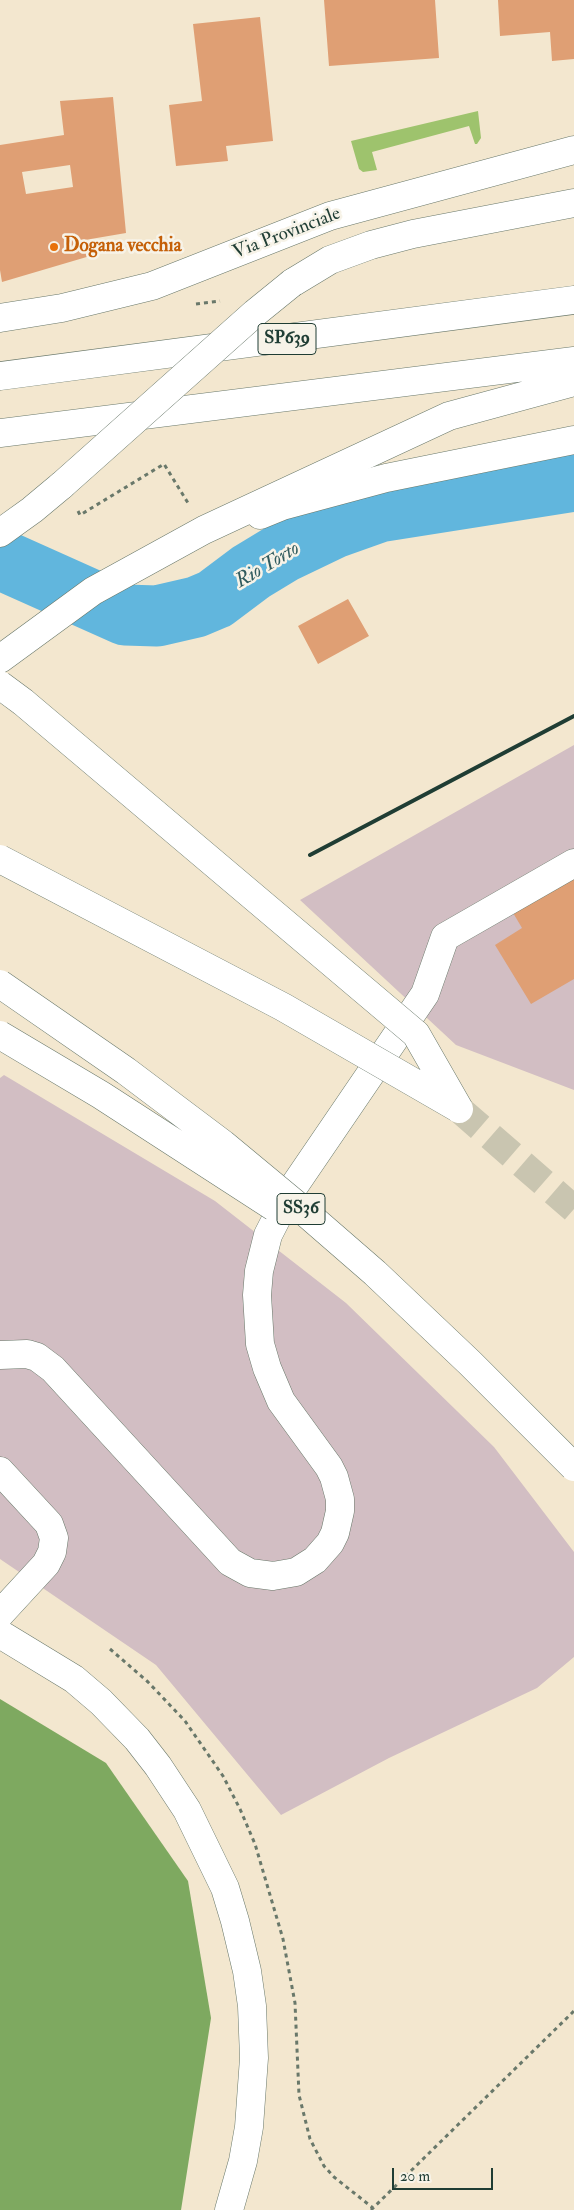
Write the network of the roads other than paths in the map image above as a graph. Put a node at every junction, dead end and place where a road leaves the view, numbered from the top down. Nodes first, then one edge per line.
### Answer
1 (574, 150) edge
2 (574, 203) edge
3 (572, 300) edge
4 (0, 318) edge
5 (574, 361) edge
6 (0, 376) edge
7 (574, 382) edge
8 (0, 433) edge
9 (574, 440) edge
10 (204, 530) junction
11 (0, 532) edge
12 (0, 659) edge
13 (0, 685) edge
14 (0, 858) edge
15 (574, 863) edge
16 (0, 984) edge
17 (0, 1035) edge
18 (375, 1273) junction
19 (0, 1355) edge
20 (574, 1467) edge
21 (0, 1471) edge
22 (0, 1614) edge
23 (0, 1634) edge
24 (229, 2210) edge

1 - 4 main road, Via Provinciale
2 - 11 main road, bridge
3 - 6 main road, SP639
5 - 8 main road
7 - 10 main road
9 - 10 main road
10 - 12 main road
13 - 14 main road, bridge
15 - 19 main road
16 - 18 main road, SS36, bridge
17 - 18 main road, SS36, bridge
18 - 20 main road, SS36, bridge
21 - 22 main road
23 - 24 main road

